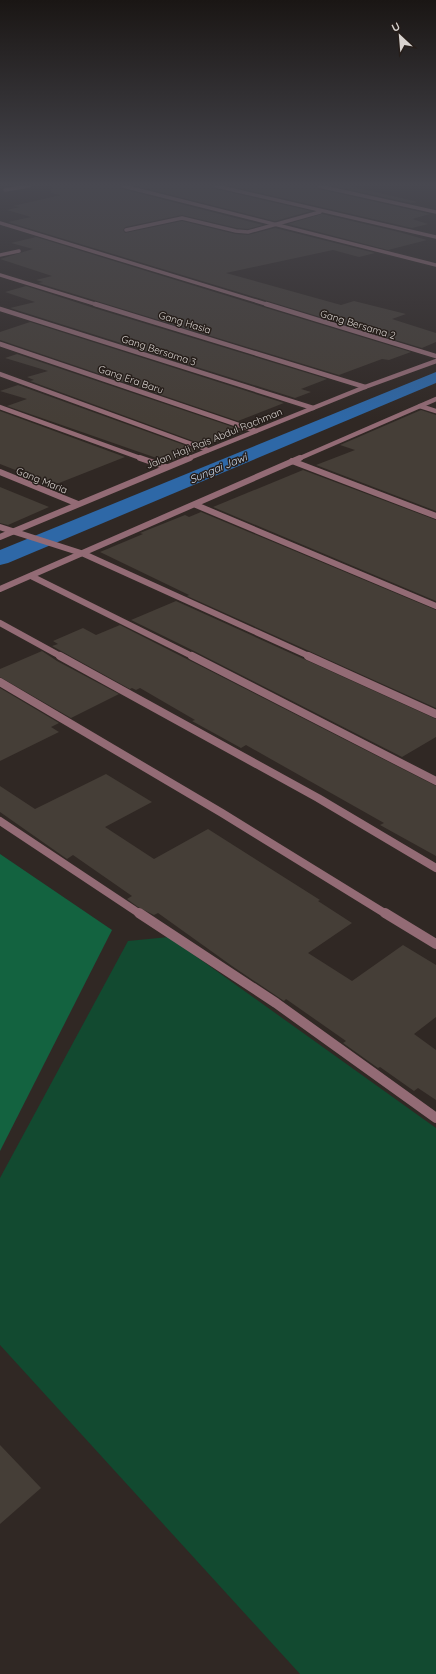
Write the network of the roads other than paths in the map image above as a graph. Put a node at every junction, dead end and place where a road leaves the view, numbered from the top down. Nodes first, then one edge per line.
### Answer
1 (135, 264) edge
2 (0, 275) edge
3 (0, 309) edge
4 (0, 344) edge
5 (436, 356) edge
6 (436, 361) edge
7 (0, 374) edge
8 (365, 387) junction
9 (436, 399) edge
10 (420, 406) junction
11 (0, 407) edge
12 (313, 408) junction
13 (436, 411) edge
14 (256, 431) junction
15 (208, 450) junction
16 (292, 460) junction
17 (166, 467) junction
18 (0, 472) edge
19 (78, 504) junction
20 (196, 505) junction
21 (436, 516) edge
22 (0, 527) edge
23 (11, 532) junction
24 (0, 537) edge
25 (84, 554) junction
26 (31, 576) junction
27 (0, 589) edge
28 (436, 606) edge
29 (0, 623) edge
30 (0, 682) edge
31 (436, 714) edge
32 (436, 781) edge
33 (0, 821) edge
34 (436, 868) edge
35 (436, 944) edge
36 (436, 1118) edge

1 - 5 street, Gang Bersama 2
2 - 8 street, Gang Hasia
3 - 12 street, Gang Bersama 3
4 - 14 street, Gang Era Baru
6 - 8 street, Jalan Haji Rais Abdul Rachman
7 - 15 street
8 - 12 street, Jalan Haji Rais Abdul Rachman
9 - 10 street
10 - 13 street
10 - 16 street
11 - 17 street
12 - 14 street, Jalan Haji Rais Abdul Rachman
14 - 15 street, Jalan Haji Rais Abdul Rachman
15 - 17 street, Jalan Haji Rais Abdul Rachman
16 - 20 street
16 - 21 street
17 - 19 street, Jalan Haji Rais Abdul Rachman
18 - 19 street, Gang Maria
19 - 23 street, Jalan Haji Rais Abdul Rachman
20 - 25 street
20 - 28 street
22 - 23 street
23 - 24 street, Jalan Haji Rais Abdul Rachman
23 - 25 street
25 - 26 street
25 - 31 street
26 - 27 street
26 - 32 street
29 - 34 street
30 - 35 street
33 - 36 street

